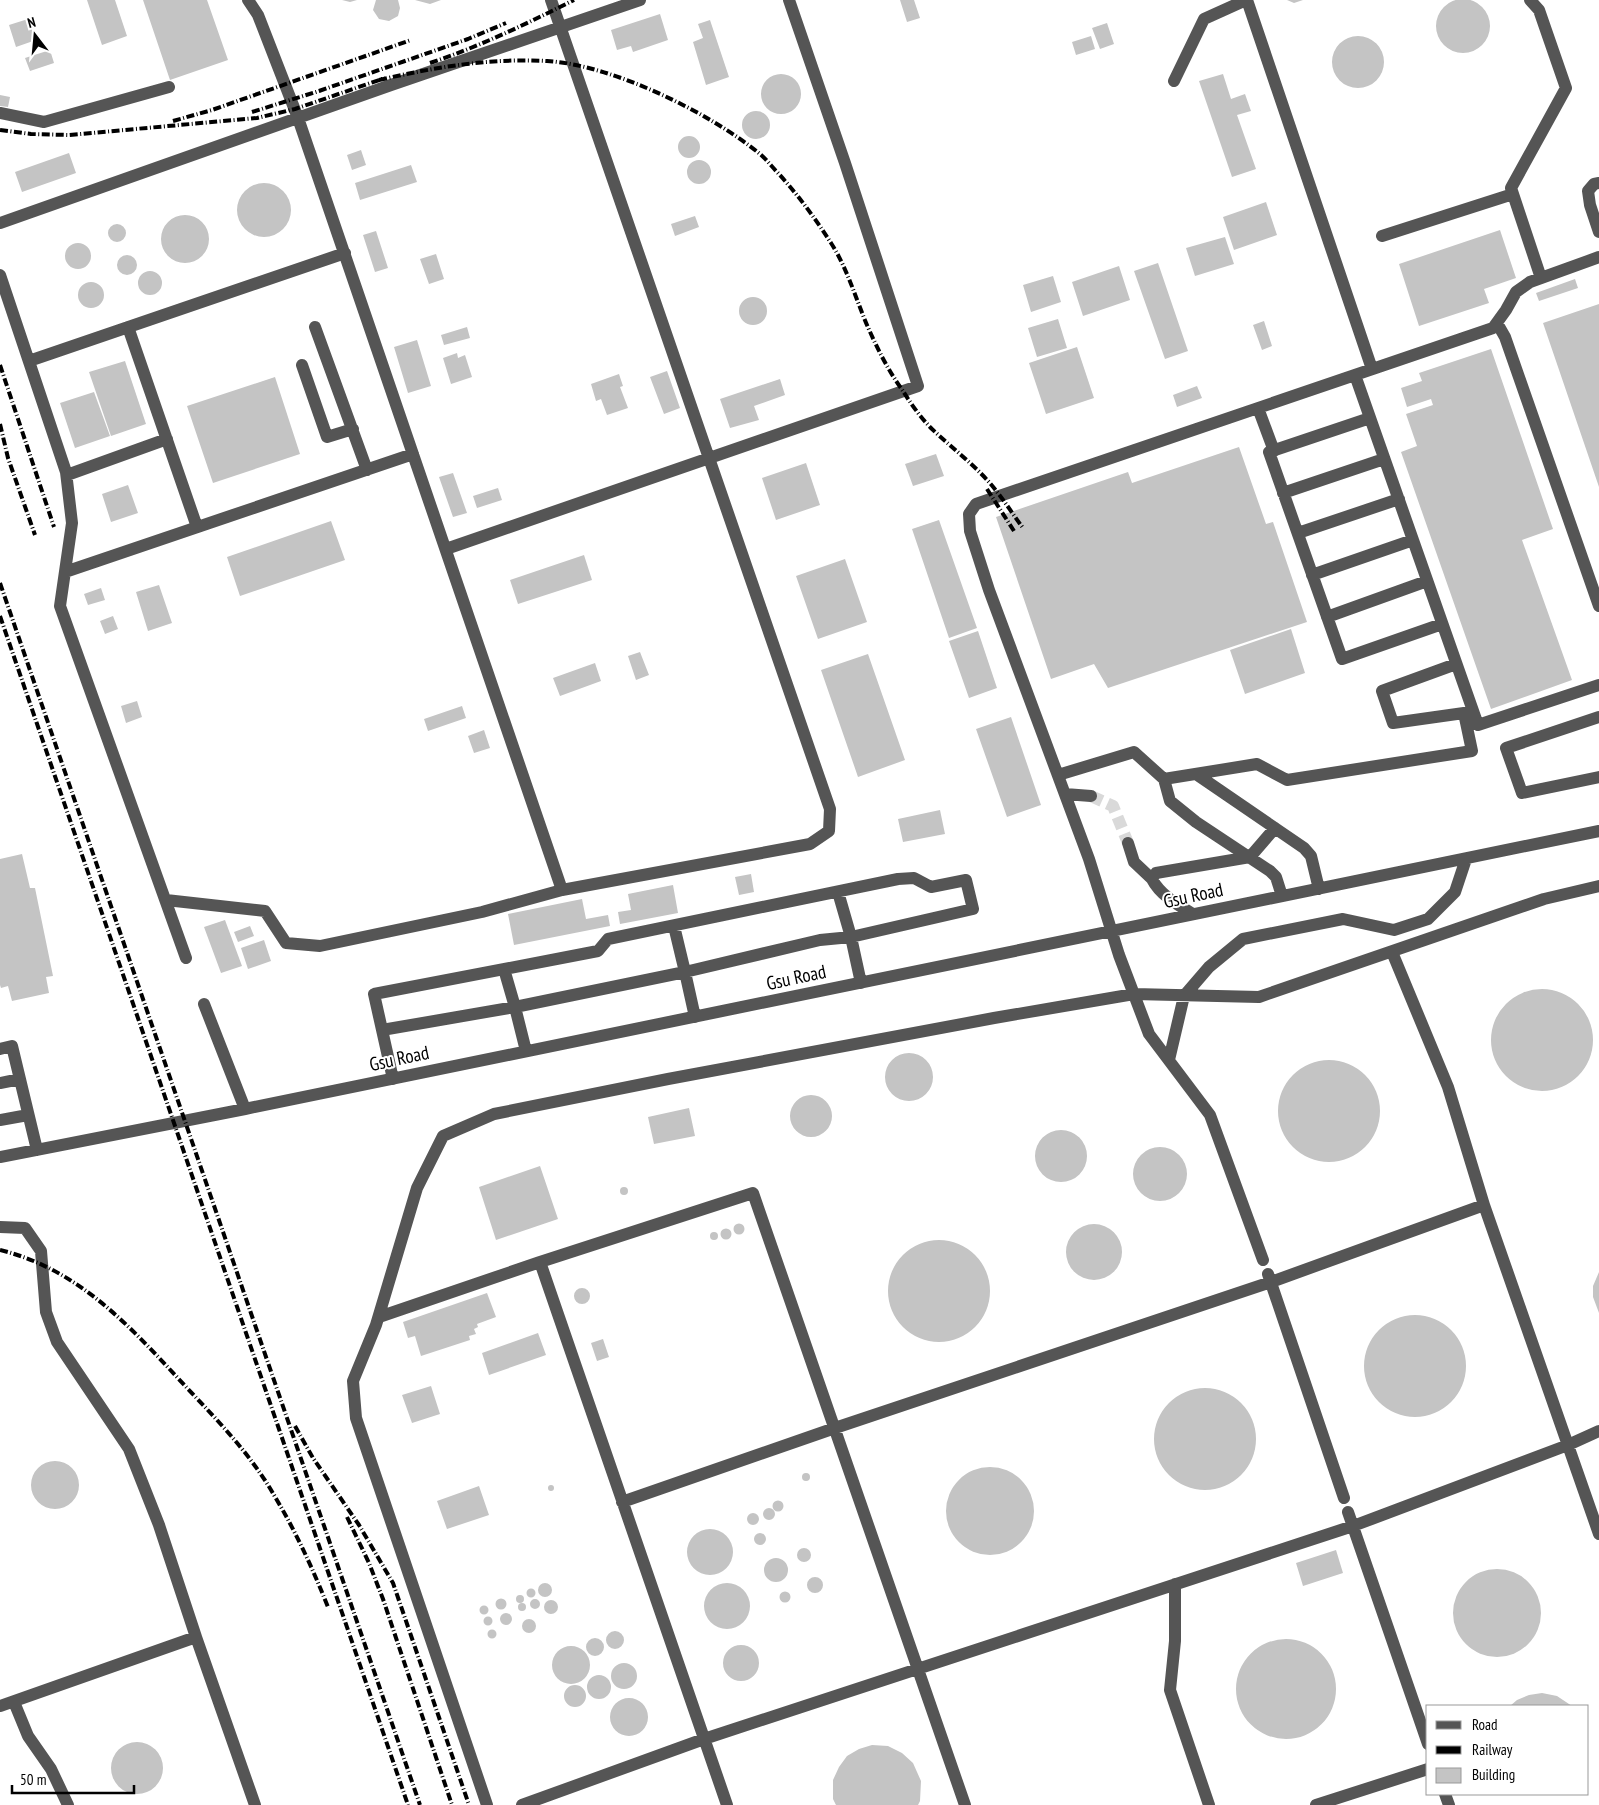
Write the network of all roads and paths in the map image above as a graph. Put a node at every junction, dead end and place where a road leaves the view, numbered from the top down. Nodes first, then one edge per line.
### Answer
1 (248, 0) edge
2 (551, 0) edge
3 (640, 0) edge
4 (789, 0) edge
5 (1247, 0) edge
6 (1530, 0) edge
7 (560, 27) junction
8 (1174, 81) dead end
9 (169, 87) dead end
10 (0, 113) edge
11 (298, 118) junction
12 (1599, 183) edge
13 (1513, 194) junction
14 (0, 223) edge
15 (1599, 232) edge
16 (1382, 236) dead end
17 (344, 253) junction
18 (1599, 257) edge
19 (0, 275) edge
20 (1541, 278) junction
21 (1496, 323) junction
22 (128, 327) junction
23 (315, 327) dead end
24 (29, 361) junction
25 (302, 365) dead end
26 (1372, 369) junction
27 (1355, 375) junction
28 (1258, 408) junction
29 (1370, 418) junction
30 (352, 429) junction
31 (167, 439) junction
32 (1274, 451) junction
33 (413, 454) junction
34 (708, 459) junction
35 (1384, 459) junction
36 (367, 470) junction
37 (67, 475) junction
38 (1283, 493) junction
39 (1399, 499) junction
40 (197, 527) junction
41 (1298, 533) junction
42 (1413, 540) junction
43 (446, 549) junction
44 (65, 572) junction
45 (1312, 575) junction
46 (1594, 578) edge
47 (1427, 581) junction
48 (1599, 606) edge
49 (1328, 617) junction
50 (1442, 624) junction
51 (1456, 664) junction
52 (1599, 684) edge
53 (1469, 713) junction
54 (1599, 717) edge
55 (1196, 774) junction
56 (1058, 775) junction
57 (1599, 777) edge
58 (1164, 779) junction
59 (1065, 794) junction
60 (1091, 796) tunnel mouth
61 (1275, 828) junction
62 (1599, 831) edge
63 (1128, 844) tunnel mouth
64 (1250, 857) junction
65 (1466, 859) junction
66 (1152, 879) junction
67 (1599, 886) edge
68 (1319, 889) junction
69 (562, 890) junction
70 (838, 892) junction
71 (1282, 896) junction
72 (166, 900) junction
73 (1193, 914) junction
74 (674, 926) junction
75 (1111, 932) junction
76 (851, 936) junction
77 (1392, 952) junction
78 (186, 958) dead end
79 (504, 969) junction
80 (684, 972) junction
81 (861, 983) junction
82 (1134, 994) junction
83 (1184, 996) junction
84 (204, 1004) dead end
85 (514, 1007) junction
86 (695, 1017) junction
87 (382, 1030) junction
88 (0, 1049) edge
89 (526, 1052) junction
90 (1169, 1060) junction
91 (20, 1079) junction
92 (393, 1079) junction
93 (0, 1083) edge
94 (245, 1109) junction
95 (28, 1115) junction
96 (0, 1120) edge
97 (37, 1150) junction
98 (0, 1157) edge
99 (1484, 1205) junction
100 (0, 1227) edge
101 (1263, 1260) dead end
102 (540, 1262) junction
103 (1269, 1278) junction
104 (379, 1317) junction
105 (835, 1428) junction
106 (1599, 1431) edge
107 (1568, 1445) junction
108 (1344, 1498) dead end
109 (622, 1502) junction
110 (1348, 1512) dead end
111 (1353, 1526) junction
112 (1599, 1534) edge
113 (1176, 1584) junction
114 (196, 1637) junction
115 (919, 1668) junction
116 (14, 1702) junction
117 (0, 1706) edge
118 (1426, 1738) edge
119 (704, 1739) junction
120 (1426, 1770) edge
121 (68, 1805) edge
122 (255, 1805) edge
123 (487, 1805) edge
124 (522, 1805) edge
125 (727, 1805) edge
126 (965, 1805) edge
127 (1209, 1805) edge
128 (1316, 1805) edge

1 - 11 street
2 - 7 street
3 - 7 street
4 - 34 street
5 - 8 street
5 - 26 street
6 - 13 street
7 - 11 street
7 - 34 street
9 - 10 street
11 - 14 street
11 - 17 street
12 - 15 street
13 - 16 street
13 - 20 street
17 - 22 street
17 - 33 street
18 - 20 street
19 - 24 street
20 - 21 street
21 - 26 street
21 - 46 street
22 - 24 street
22 - 31 street
23 - 30 street
24 - 37 street
25 - 30 street
26 - 27 street
27 - 28 street
27 - 29 street
28 - 32 street
28 - 56 street
29 - 32 street
29 - 35 street
30 - 36 street
31 - 37 street
31 - 40 street
32 - 38 street
33 - 36 street
33 - 43 street
34 - 43 street
34 - 69 street
35 - 38 street
35 - 39 street
36 - 40 street
37 - 44 street
38 - 41 street
39 - 41 street
39 - 42 street
40 - 44 street
41 - 45 street
42 - 45 street
42 - 47 street
43 - 69 street
44 - 72 street
45 - 49 street
46 - 48 street
47 - 49 street
47 - 50 street
49 - 50 street
50 - 51 street
51 - 53 street
51 - 53 street
52 - 53 street
53 - 55 street
54 - 57 street
55 - 58 street
55 - 61 street
56 - 58 street
56 - 59 street
58 - 64 street
59 - 60 street
59 - 75 street
61 - 64 street
61 - 68 street
62 - 65 street, Gsu Road
63 - 66 street
64 - 66 street
64 - 71 street
65 - 68 street, Gsu Road
65 - 83 street
66 - 73 street
67 - 77 street
68 - 71 street, Gsu Road
69 - 72 street
70 - 74 street
70 - 76 street
70 - 76 street
71 - 73 street, Gsu Road
72 - 78 street
73 - 75 street, Gsu Road
74 - 79 street
74 - 80 street
75 - 81 street, Gsu Road
75 - 82 street
76 - 80 street
76 - 81 street
77 - 83 street
77 - 99 street
79 - 85 street
79 - 87 street
80 - 85 street
80 - 86 street
81 - 86 street, Gsu Road
82 - 83 street
82 - 90 street
82 - 104 street
83 - 90 street
84 - 94 street
85 - 87 street
85 - 89 street
86 - 89 street, Gsu Road
87 - 92 street
88 - 91 street
89 - 92 street, Gsu Road
90 - 101 street
91 - 93 street
91 - 95 street
92 - 94 street, Gsu Road
94 - 97 street, Gsu Road
95 - 96 street
95 - 97 street
97 - 98 street, Gsu Road
99 - 103 street
99 - 107 street
100 - 114 street
102 - 104 street
102 - 105 street
102 - 109 street
103 - 105 street
103 - 108 street
104 - 123 street
105 - 109 street
105 - 115 street
106 - 107 street
107 - 111 street
107 - 112 street
109 - 119 street
110 - 111 street
111 - 113 street
111 - 118 street
113 - 115 street
113 - 127 street
114 - 116 street
114 - 122 street
115 - 119 street
115 - 126 street
116 - 117 street
116 - 121 street
119 - 124 street
119 - 125 street
120 - 128 street

